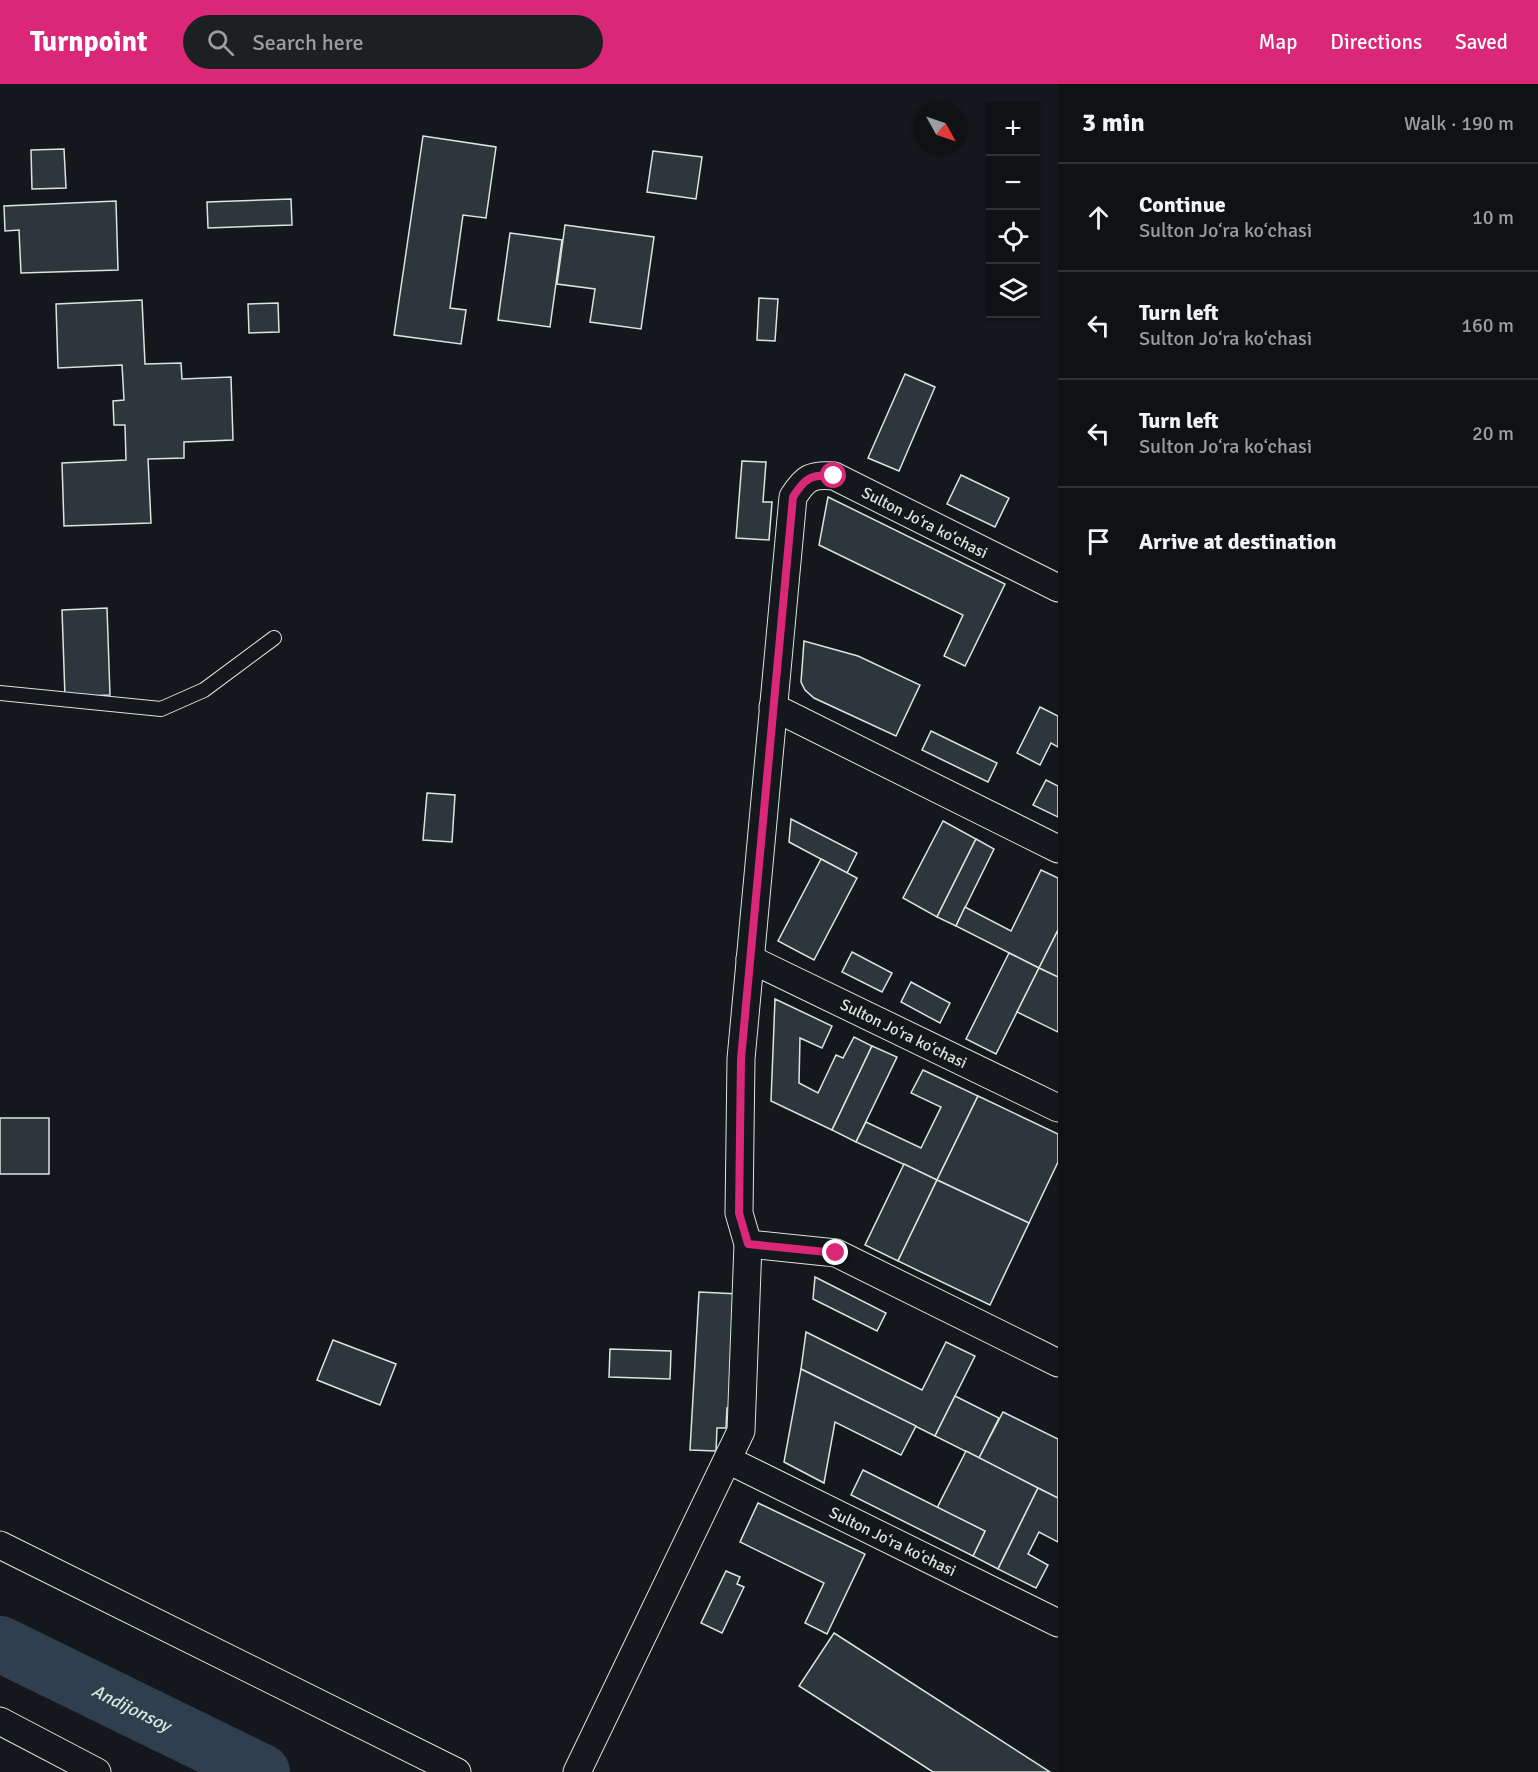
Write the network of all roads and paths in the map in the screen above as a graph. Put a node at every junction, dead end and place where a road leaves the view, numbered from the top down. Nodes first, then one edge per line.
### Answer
1 (1058, 588) edge
2 (273, 638) dead end
3 (0, 693) edge
4 (773, 707) junction
5 (1058, 849) edge
6 (750, 959) junction
7 (1058, 1108) edge
8 (748, 1244) junction
9 (1058, 1363) edge
10 (728, 1460) junction
11 (0, 1545) edge
12 (1058, 1623) edge
13 (0, 1721) edge
14 (97, 1772) edge
15 (457, 1772) edge
16 (577, 1772) edge

1 - 4 street, Sulton Joʻra koʻchasi
2 - 3 lane
4 - 5 street
4 - 6 street, Sulton Joʻra koʻchasi
6 - 7 street, Sulton Joʻra koʻchasi
6 - 8 street, Sulton Joʻra koʻchasi
8 - 9 street
8 - 10 street, Sulton Joʻra koʻchasi
10 - 12 street, Sulton Joʻra koʻchasi
10 - 16 street, Sulton Joʻra koʻchasi
11 - 15 street
13 - 14 street

